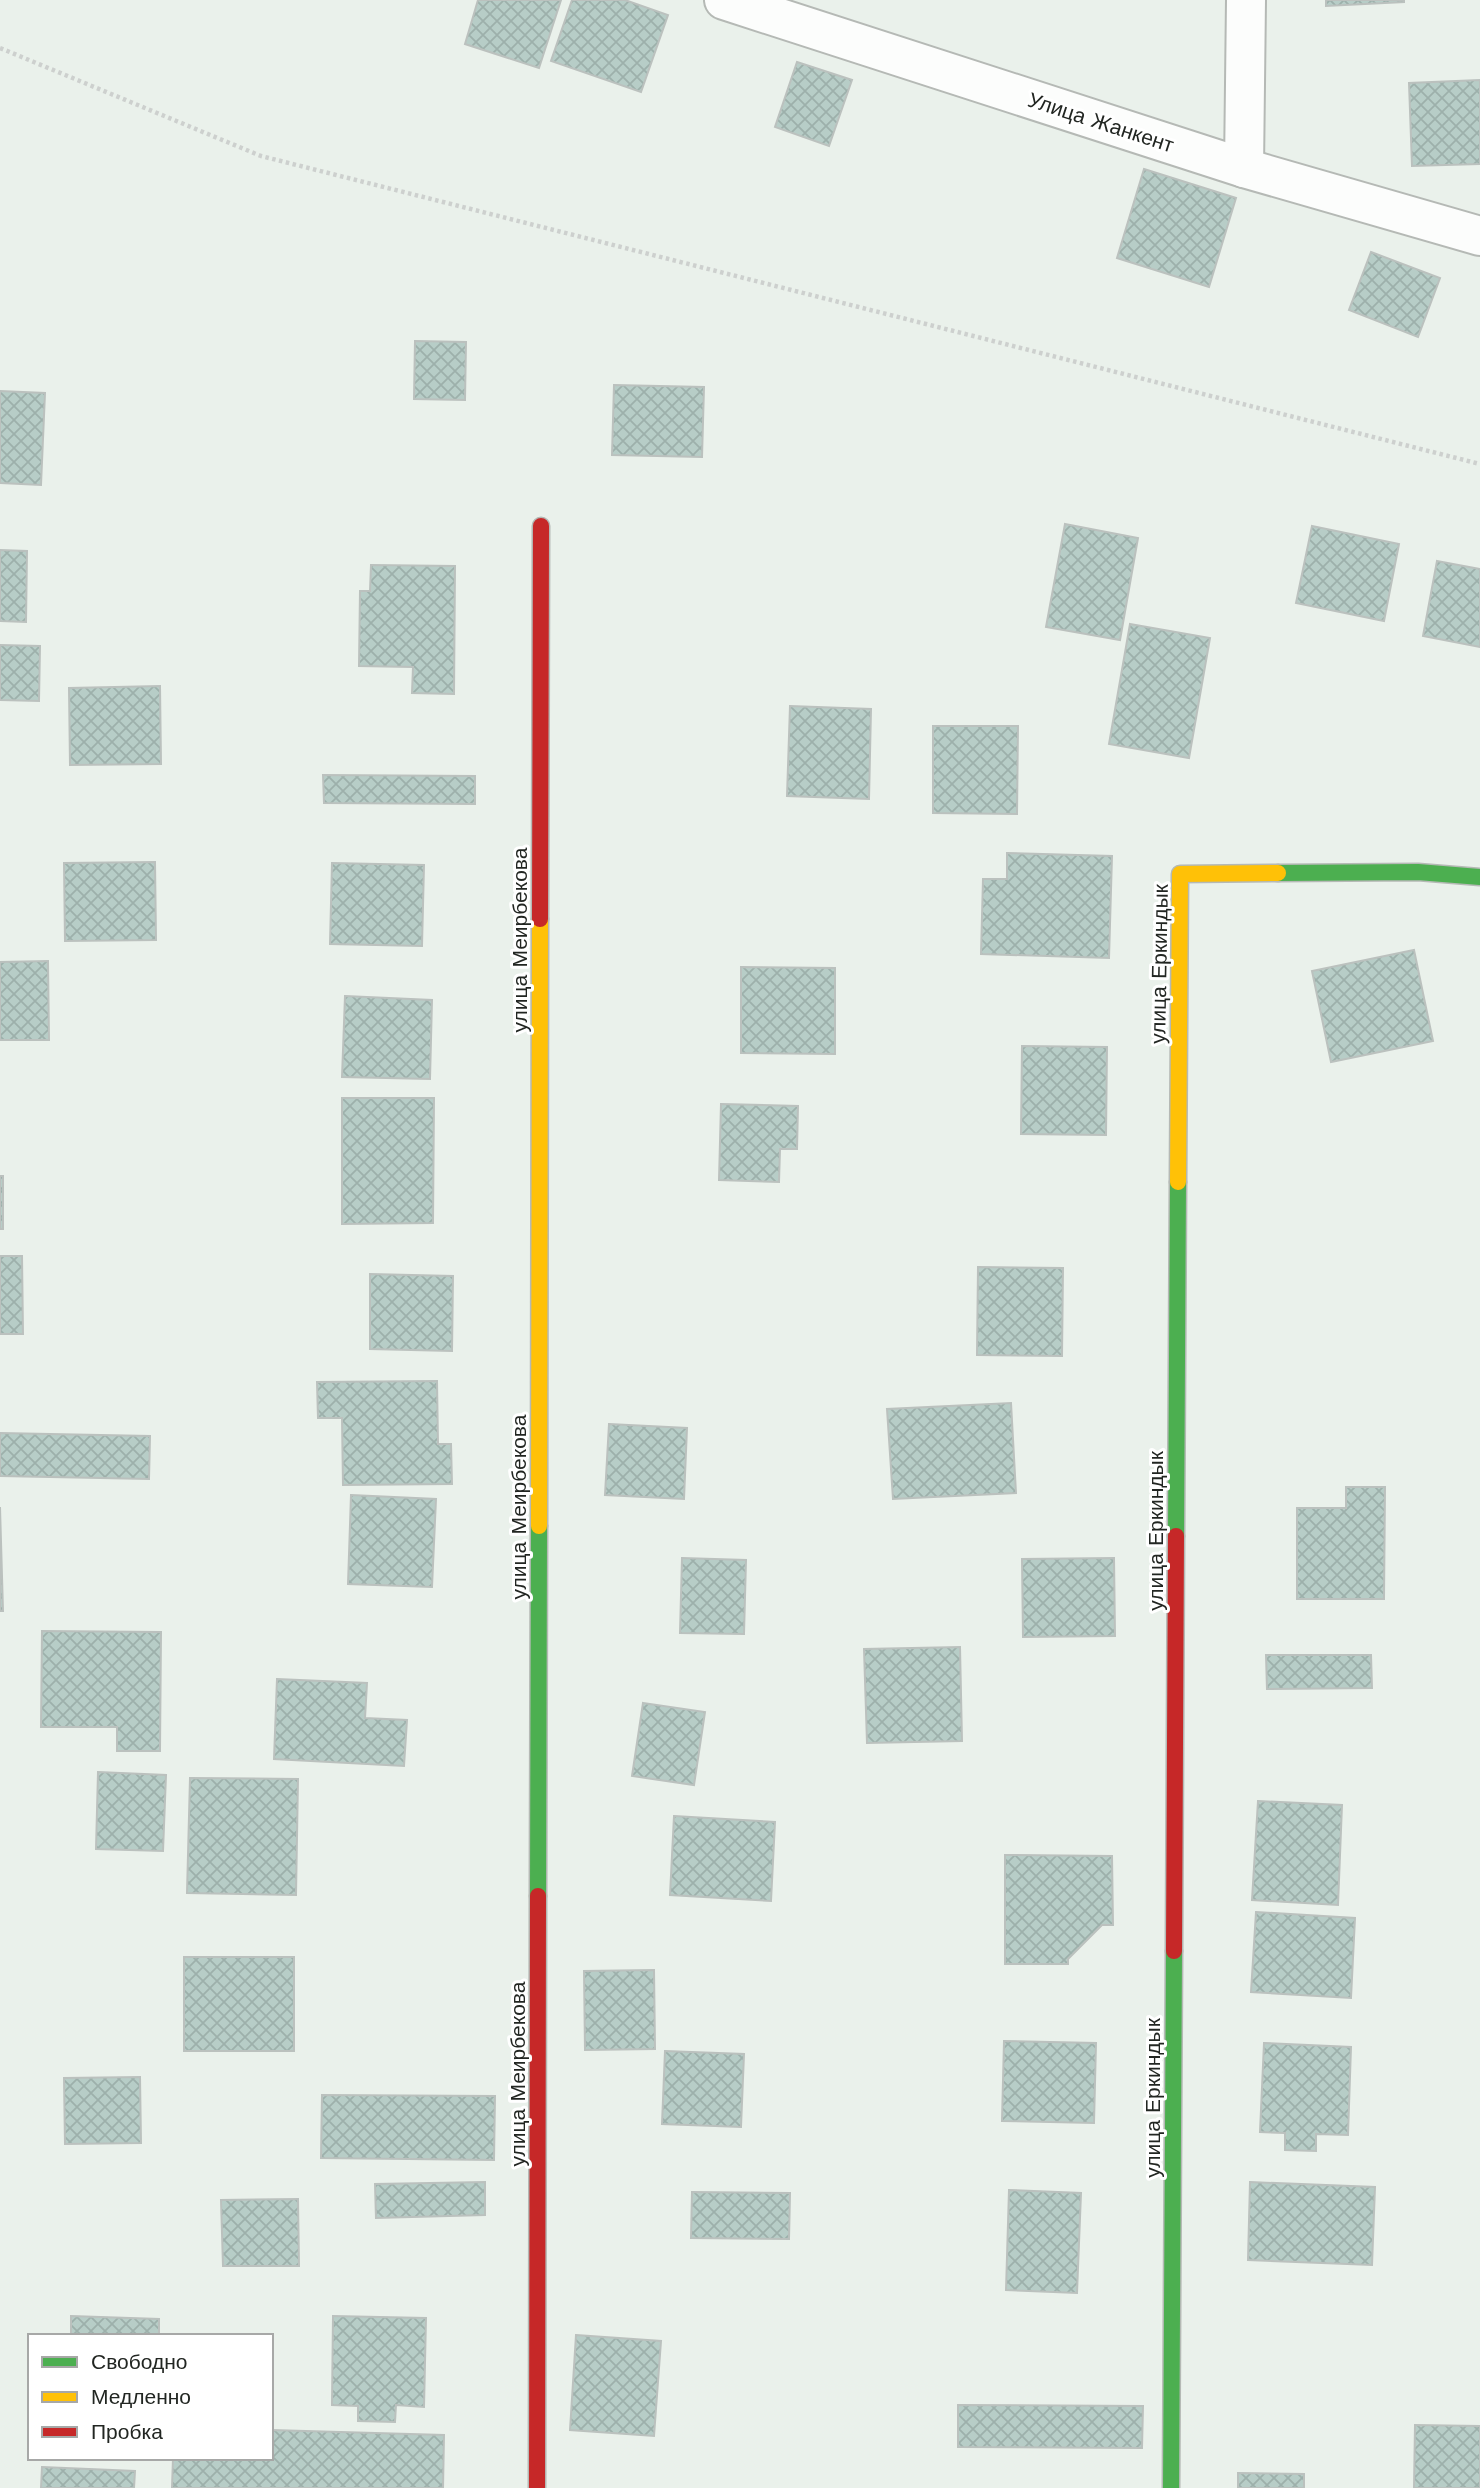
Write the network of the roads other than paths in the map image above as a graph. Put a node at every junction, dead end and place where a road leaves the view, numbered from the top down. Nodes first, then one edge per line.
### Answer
1 (724, 0) edge
2 (1246, 0) edge
3 (1244, 168) junction
4 (1480, 236) edge
5 (541, 526) dead end
6 (1480, 877) edge
7 (537, 2488) edge
8 (1171, 2488) edge

1 - 3 street, Улица Жанкент
2 - 3 street
3 - 4 street, Улица Жанкент
5 - 7 street, улица Меирбекова
6 - 8 street, улица Еркиндык

